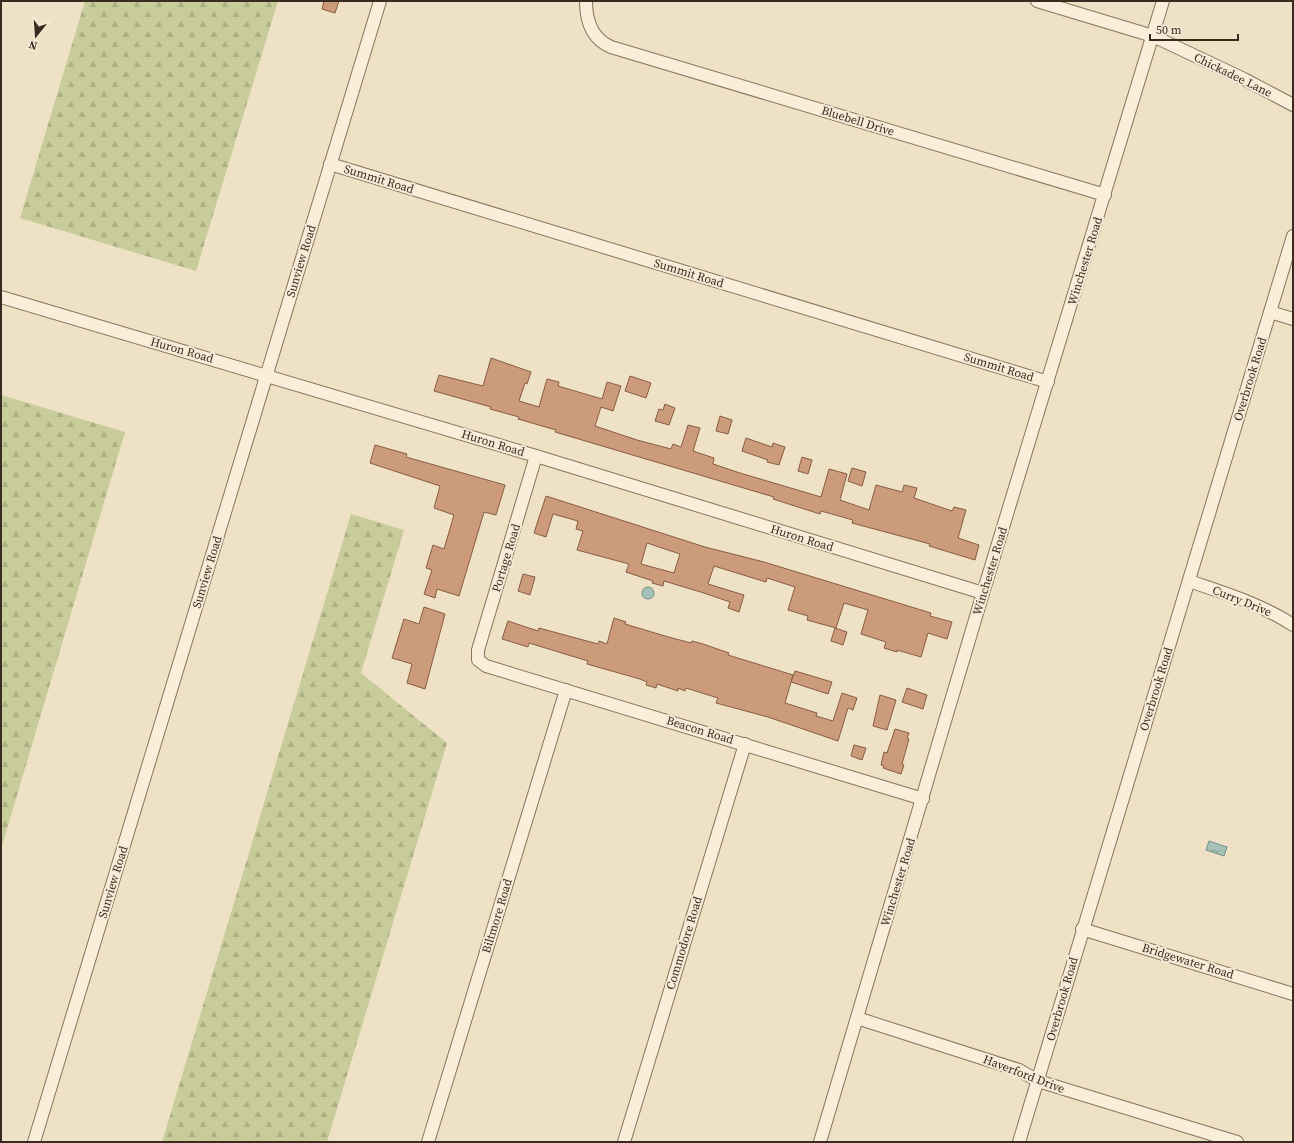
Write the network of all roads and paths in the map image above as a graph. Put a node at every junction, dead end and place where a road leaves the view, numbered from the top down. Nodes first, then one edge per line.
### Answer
1 (380, 1) edge
2 (586, 1) edge
3 (1037, 1) edge
4 (1163, 1) edge
5 (1153, 36) junction
6 (1293, 105) edge
7 (330, 164) junction
8 (1105, 195) junction
9 (1293, 236) edge
10 (1, 297) edge
11 (1270, 312) junction
12 (1293, 319) edge
13 (267, 375) junction
14 (1048, 382) junction
15 (536, 456) junction
16 (1189, 581) junction
17 (983, 593) junction
18 (1293, 625) edge
19 (478, 660) joint
20 (566, 690) junction
21 (745, 744) junction
22 (923, 799) junction
23 (1082, 929) junction
24 (1293, 994) edge
25 (857, 1018) junction
26 (1038, 1081) junction
27 (34, 1142) edge
28 (428, 1142) edge
29 (624, 1142) edge
30 (820, 1142) edge
31 (1020, 1142) edge
32 (1237, 1142) edge

1 - 7 street, Sunview Road
2 - 8 street, Bluebell Drive
3 - 5 street, Chickadee Lane
4 - 5 street, Winchester Road
5 - 6 street, Chickadee Lane
5 - 8 street, Winchester Road
7 - 13 street, Sunview Road
7 - 14 street, Summit Road
8 - 14 street, Winchester Road
9 - 11 street, Overbrook Road
10 - 13 street, Huron Road
11 - 12 street
11 - 16 street, Overbrook Road
13 - 15 street, Huron Road
13 - 27 street, Sunview Road
14 - 17 street, Winchester Road
15 - 17 street, Huron Road
15 - 19 street, Portage Road
16 - 18 street, Curry Drive
16 - 23 street, Overbrook Road
17 - 22 street, Winchester Road
19 - 20 street, Beacon Road
20 - 21 street, Beacon Road
20 - 28 street, Biltmore Road
21 - 22 street, Beacon Road
21 - 29 street, Commodore Road
22 - 25 street, Winchester Road
23 - 24 street, Bridgewater Road
23 - 26 street, Overbrook Road
25 - 26 street, Haverford Drive
25 - 30 street, Winchester Road
26 - 31 street, Overbrook Road
26 - 32 street, Haverford Drive

